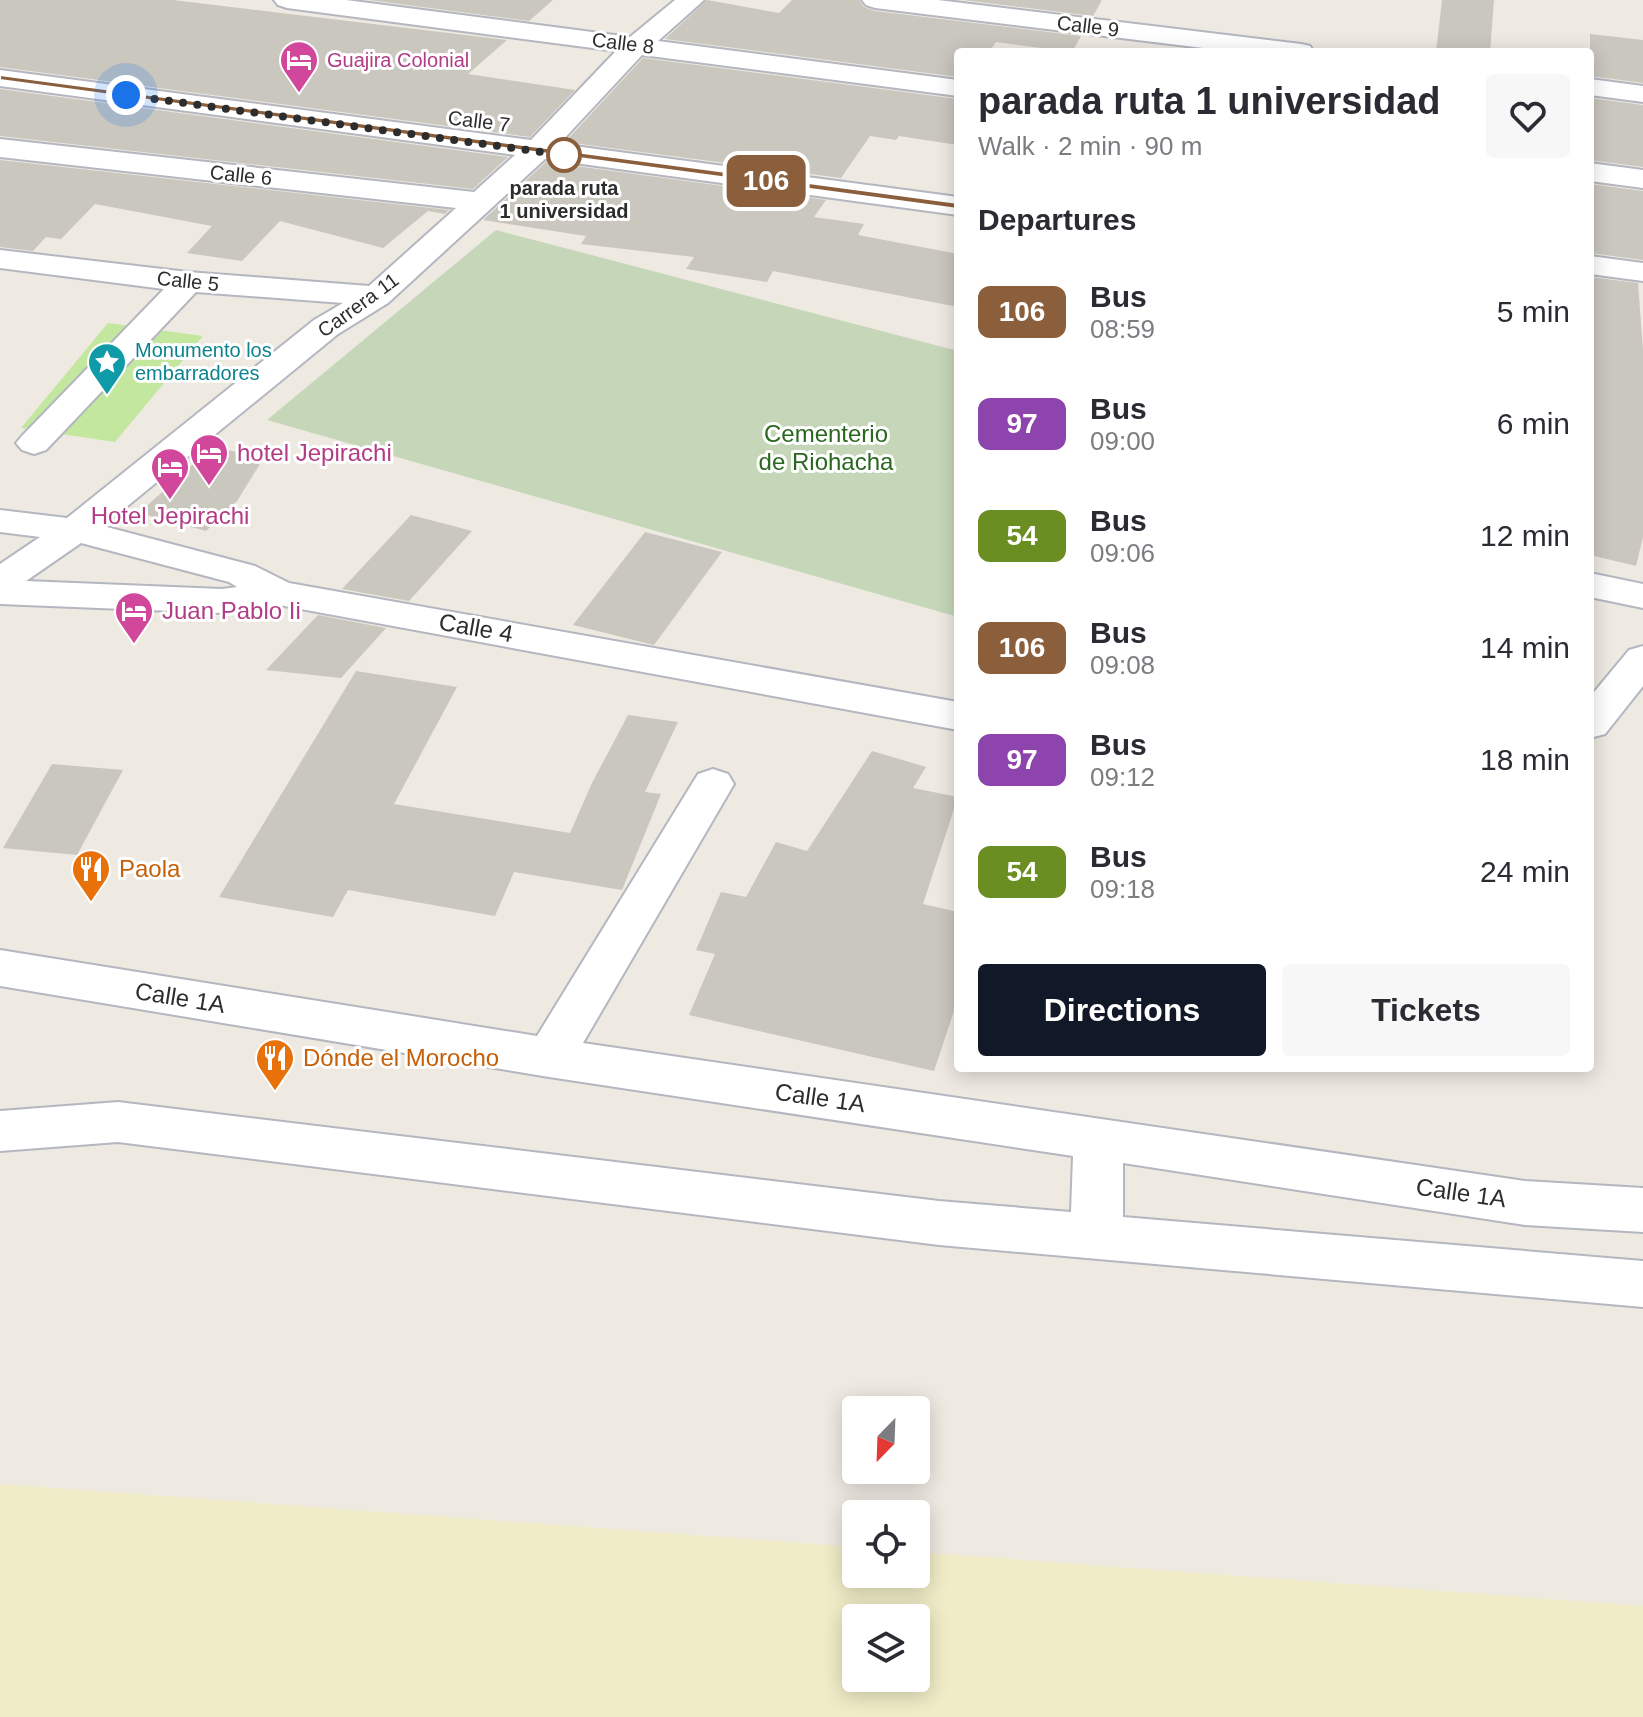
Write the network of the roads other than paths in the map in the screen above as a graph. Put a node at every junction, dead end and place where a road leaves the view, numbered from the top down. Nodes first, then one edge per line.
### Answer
1 (287, 0) edge
2 (691, 0) edge
3 (875, 0) edge
4 (636, 45) junction
5 (1268, 48) edge
6 (0, 61) edge
7 (0, 78) edge
8 (954, 87) edge
9 (1594, 88) edge
10 (1643, 94) edge
11 (544, 141) junction
12 (0, 148) edge
13 (1594, 173) edge
14 (1643, 179) edge
15 (954, 183) edge
16 (482, 202) junction
17 (954, 205) edge
18 (0, 259) edge
19 (1594, 266) edge
20 (1643, 272) edge
21 (188, 282) junction
22 (1594, 288) edge
23 (1643, 294) edge
24 (377, 296) junction
25 (34, 443) dead end
26 (0, 521) edge
27 (75, 530) junction
28 (0, 581) edge
29 (1594, 586) edge
30 (0, 592) edge
31 (279, 593) junction
32 (1643, 596) edge
33 (1643, 659) edge
34 (954, 715) edge
35 (1594, 719) edge
36 (713, 784) dead end
37 (0, 968) edge
38 (549, 1058) junction
39 (0, 1131) edge
40 (1098, 1139) junction
41 (1643, 1210) edge
42 (1097, 1237) junction
43 (1643, 1284) edge

1 - 4 street, Calle 8
2 - 4 street, Carrera 11
3 - 5 street, Calle 9
4 - 8 street, Calle 8
4 - 11 street, Carrera 11
6 - 11 street, Calle 7
7 - 11 street, Calle 7
9 - 10 street
11 - 15 street, Calle 7
11 - 16 street, Carrera 11
11 - 17 street, Calle 7
12 - 16 street, Calle 6
13 - 14 street
16 - 24 street, Carrera 11
18 - 21 street, Calle 5
19 - 20 street
21 - 24 street, Calle 5
21 - 25 street
22 - 23 street
24 - 27 street, Carrera 11
26 - 27 street, Calle 4
27 - 28 street, Carrera 11
27 - 31 street, Calle 4
29 - 32 street
30 - 31 street
31 - 34 street, Calle 4
33 - 35 street
36 - 38 street
37 - 38 street, Calle 1A
38 - 40 street, Calle 1A
39 - 42 street
40 - 41 street, Calle 1A
40 - 42 street
42 - 43 street

